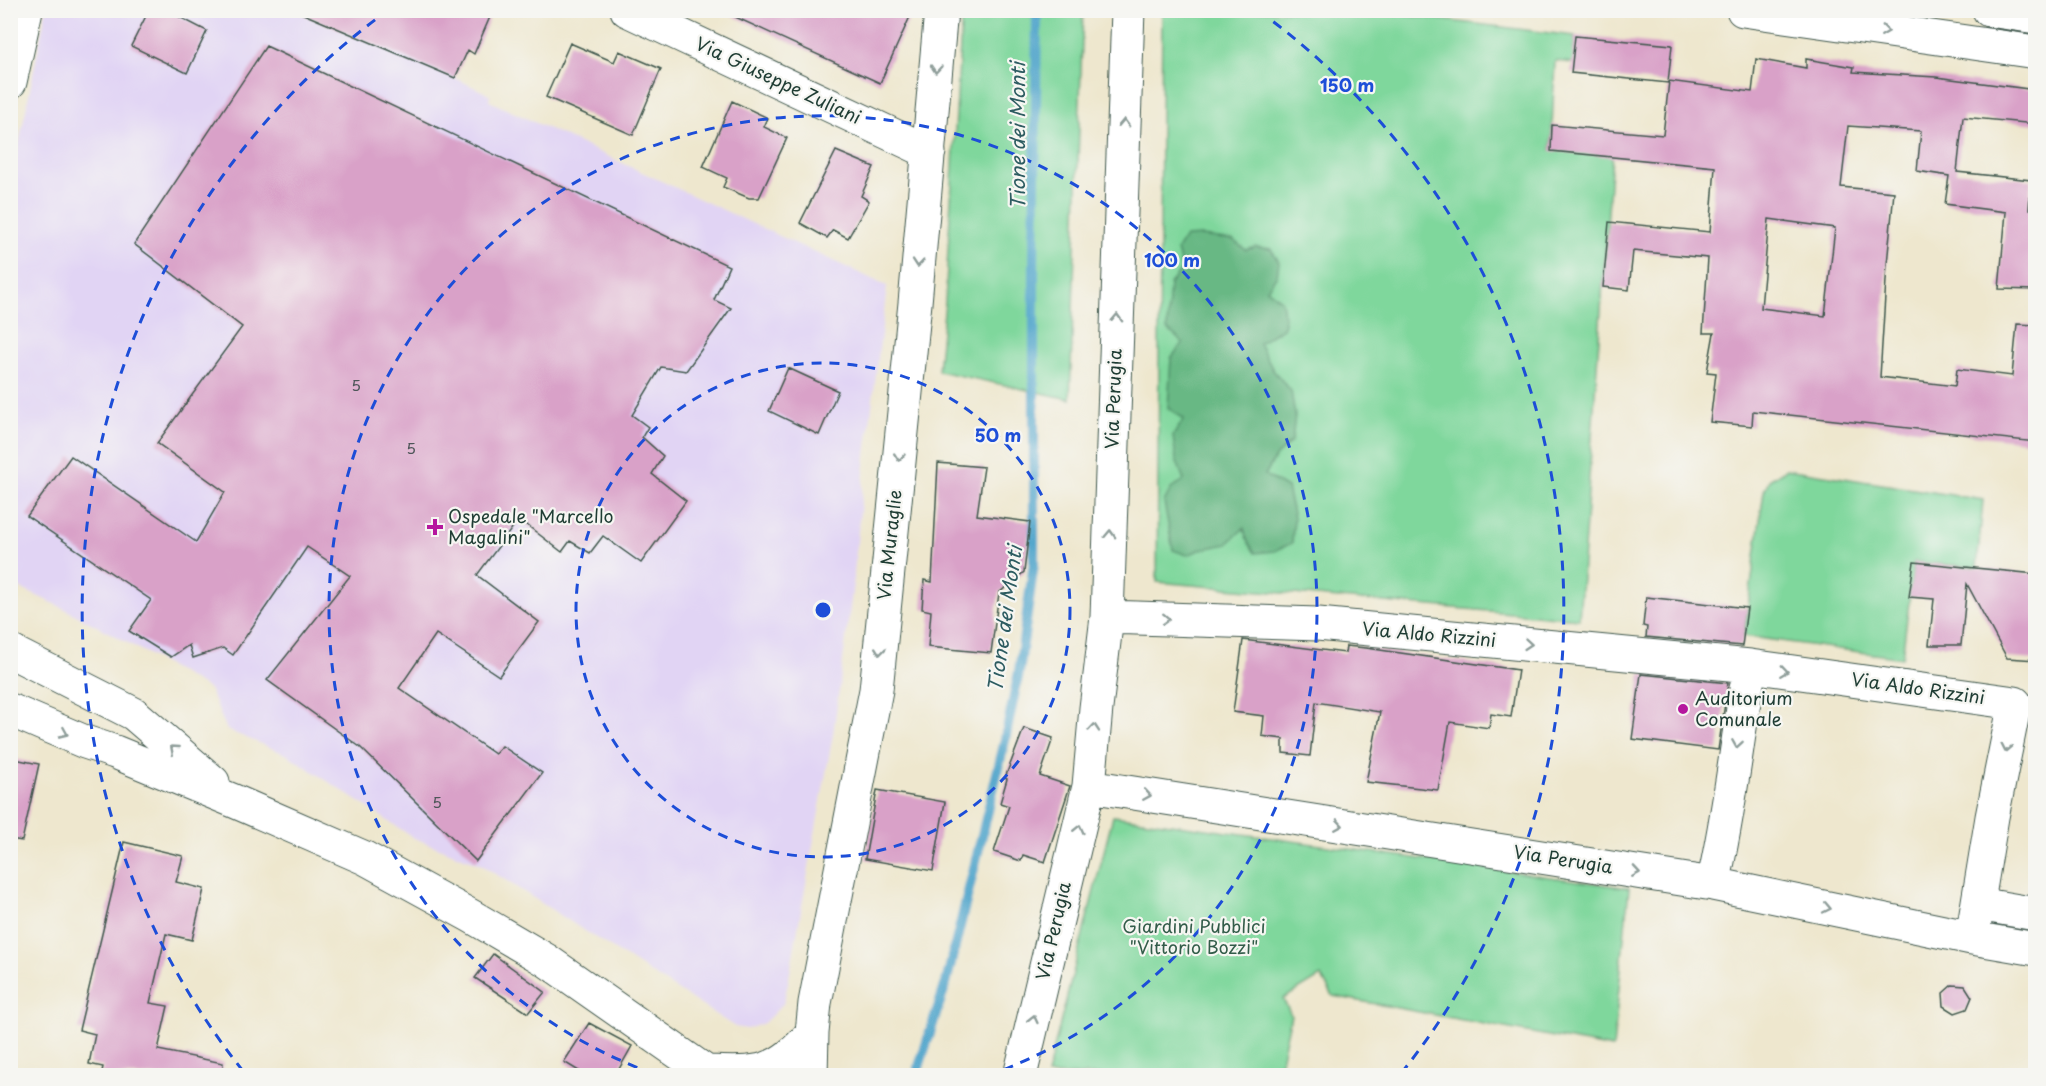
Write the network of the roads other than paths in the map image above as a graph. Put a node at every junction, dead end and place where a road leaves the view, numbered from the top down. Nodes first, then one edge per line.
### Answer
1 (26, 10) edge
2 (627, 10) edge
3 (941, 10) edge
4 (1128, 10) edge
5 (1743, 10) edge
6 (1989, 10) edge
7 (2036, 17) edge
8 (2036, 52) edge
9 (10, 82) edge
10 (929, 152) junction
11 (1107, 617) junction
12 (10, 651) edge
13 (1750, 666) junction
14 (2025, 704) edge
15 (10, 710) edge
16 (1089, 786) junction
17 (234, 801) junction
18 (1713, 884) junction
19 (1978, 904) junction
20 (2036, 914) edge
21 (1972, 938) junction
22 (2036, 949) edge
23 (801, 1059) edge
24 (710, 1074) edge
25 (1020, 1076) edge

1 - 9 street
2 - 10 street, Via Giuseppe Zuliani
3 -> 10 street, Via Muraglie
11 -> 4 street, Via Perugia
5 -> 8 street
6 - 7 street
10 -> 23 street, Via Muraglie
11 -> 13 street, Via Aldo Rizzini
16 -> 11 street, Via Perugia
17 -> 12 street
13 -> 14 street, Via Aldo Rizzini
13 -> 18 street
14 -> 19 street, Via Aldo Rizzini
15 -> 17 street
16 -> 18 street, Via Perugia
25 -> 16 street, Via Perugia
17 - 24 street
18 -> 21 street, Via Perugia
19 - 20 street
19 - 21 street, Via Aldo Rizzini
21 - 22 street, Via Perugia
23 - 24 street

